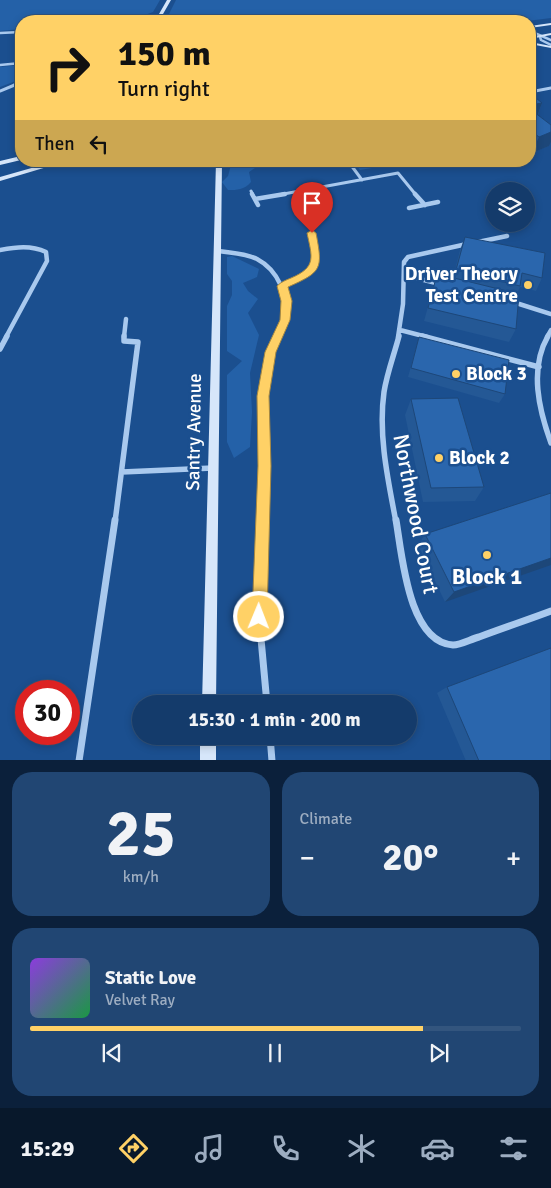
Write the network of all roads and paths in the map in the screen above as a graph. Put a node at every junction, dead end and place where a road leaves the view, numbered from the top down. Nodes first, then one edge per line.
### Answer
1 (169, 0) edge
2 (160, 15) edge
3 (551, 24) edge
4 (536, 28) edge
5 (15, 33) edge
6 (536, 33) edge
7 (0, 34) edge
8 (551, 34) edge
9 (540, 36) junction
10 (536, 37) edge
11 (551, 40) edge
12 (536, 43) edge
13 (551, 46) edge
14 (15, 64) edge
15 (0, 65) edge
16 (15, 85) edge
17 (551, 88) edge
18 (0, 91) edge
19 (536, 91) edge
20 (15, 159) edge
21 (0, 163) edge
22 (43, 167) edge
23 (219, 167) edge
24 (352, 167) edge
25 (0, 179) edge
26 (362, 180) junction
27 (251, 191) dead end
28 (255, 199) junction
29 (438, 202) dead end
30 (258, 205) dead end
31 (425, 205) junction
32 (409, 208) dead end
33 (312, 233) dead end
34 (507, 236) dead end
35 (0, 250) edge
36 (218, 251) junction
37 (404, 275) junction
38 (282, 286) junction
39 (448, 287) edge
40 (511, 302) edge
41 (551, 314) edge
42 (126, 319) dead end
43 (400, 330) junction
44 (551, 330) edge
45 (0, 349) edge
46 (539, 368) junction
47 (551, 443) edge
48 (213, 468) junction
49 (122, 472) junction
50 (551, 611) edge
51 (209, 695) edge
52 (266, 695) edge
53 (208, 745) edge
54 (271, 745) edge
55 (79, 760) edge
56 (208, 760) edge
57 (272, 760) edge

1 - 2 main road
3 - 4 main road
5 - 7 street
6 - 9 street
8 - 9 main road
9 - 10 main road
9 - 11 street
9 - 13 street
12 - 13 main road
14 - 15 street
16 - 18 street
17 - 19 street
20 - 21 main road
22 - 25 main road
23 - 36 main road, Santry Avenue
24 - 26 street
26 - 28 street
26 - 31 street
27 - 28 street
28 - 30 street
29 - 31 street
31 - 32 street
33 - 38 street
34 - 37 street, Northwood Court
35 - 45 street
36 - 38 street
36 - 48 main road, Santry Avenue
37 - 39 street
37 - 43 street, Northwood Court
38 - 52 street
40 - 41 street
42 - 49 street
43 - 46 street
43 - 50 street, Northwood Court
44 - 46 street
46 - 47 street
48 - 49 street
48 - 51 main road, Santry Avenue
49 - 55 street
53 - 56 main road
54 - 57 street

